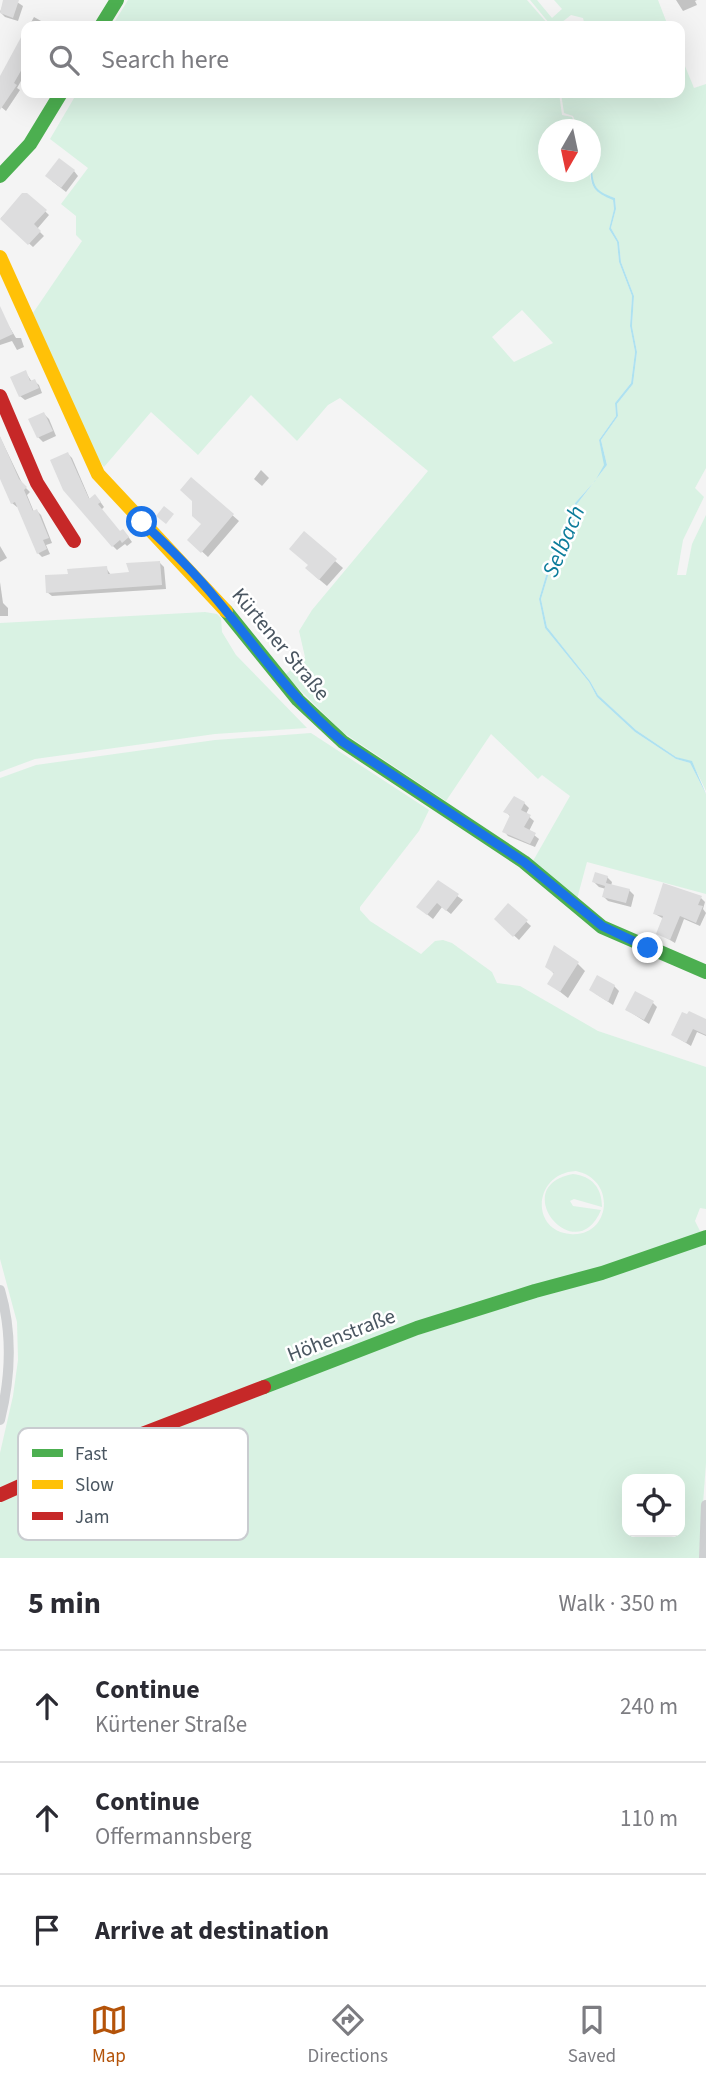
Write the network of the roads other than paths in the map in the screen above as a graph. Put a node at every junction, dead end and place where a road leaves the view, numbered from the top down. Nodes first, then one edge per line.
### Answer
1 (117, 0) edge
2 (104, 21) edge
3 (58, 98) edge
4 (0, 176) edge
5 (0, 257) edge
6 (0, 396) edge
7 (74, 541) dead end
8 (706, 972) edge
9 (706, 1237) edge
10 (0, 1290) edge
11 (0, 1420) edge
12 (157, 1428) edge
13 (18, 1487) edge
14 (0, 1495) edge
15 (706, 1505) edge
16 (704, 1558) edge

1 - 2 street
3 - 4 street
5 - 8 street, Kürtener Straße
6 - 7 street
9 - 12 street, Höhenstraße
10 - 11 street
13 - 14 street, Höhenstraße
15 - 16 street

